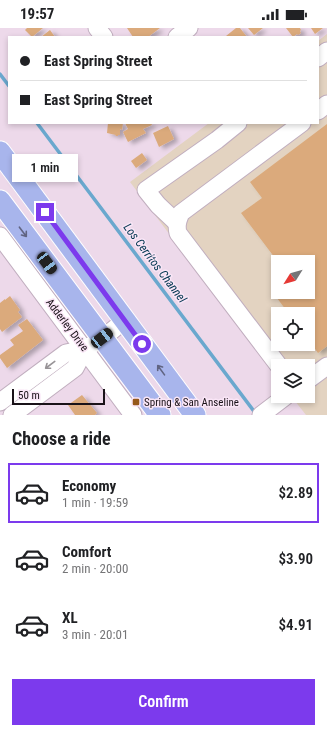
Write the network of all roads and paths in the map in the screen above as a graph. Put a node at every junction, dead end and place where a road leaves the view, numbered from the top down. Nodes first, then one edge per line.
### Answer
1 (97, 28) edge
2 (190, 28) edge
3 (103, 36) edge
4 (178, 36) edge
5 (327, 51) edge
6 (319, 57) edge
7 (327, 104) edge
8 (319, 110) edge
9 (237, 124) edge
10 (301, 124) edge
11 (0, 152) edge
12 (0, 201) edge
13 (177, 223) junction
14 (0, 236) edge
15 (125, 320) junction
16 (102, 338) junction
17 (85, 350) junction
18 (274, 359) edge
19 (327, 366) edge
20 (315, 375) edge
21 (0, 402) edge
22 (277, 403) edge
23 (12, 415) edge
24 (133, 415) edge
25 (160, 415) edge
26 (195, 415) edge
27 (261, 415) edge

1 - 3 street
2 - 4 street
5 - 6 street
7 - 8 street
9 - 13 street
10 - 13 street
11 - 15 main road
12 -> 16 main road
13 - 18 street
14 - 17 street, Adderley Drive
15 - 16 street
26 -> 15 main road
16 - 17 street
16 - 25 main road
17 -> 21 street
17 - 23 street
17 - 24 street, Adderley Drive
19 - 20 street
22 - 27 street

